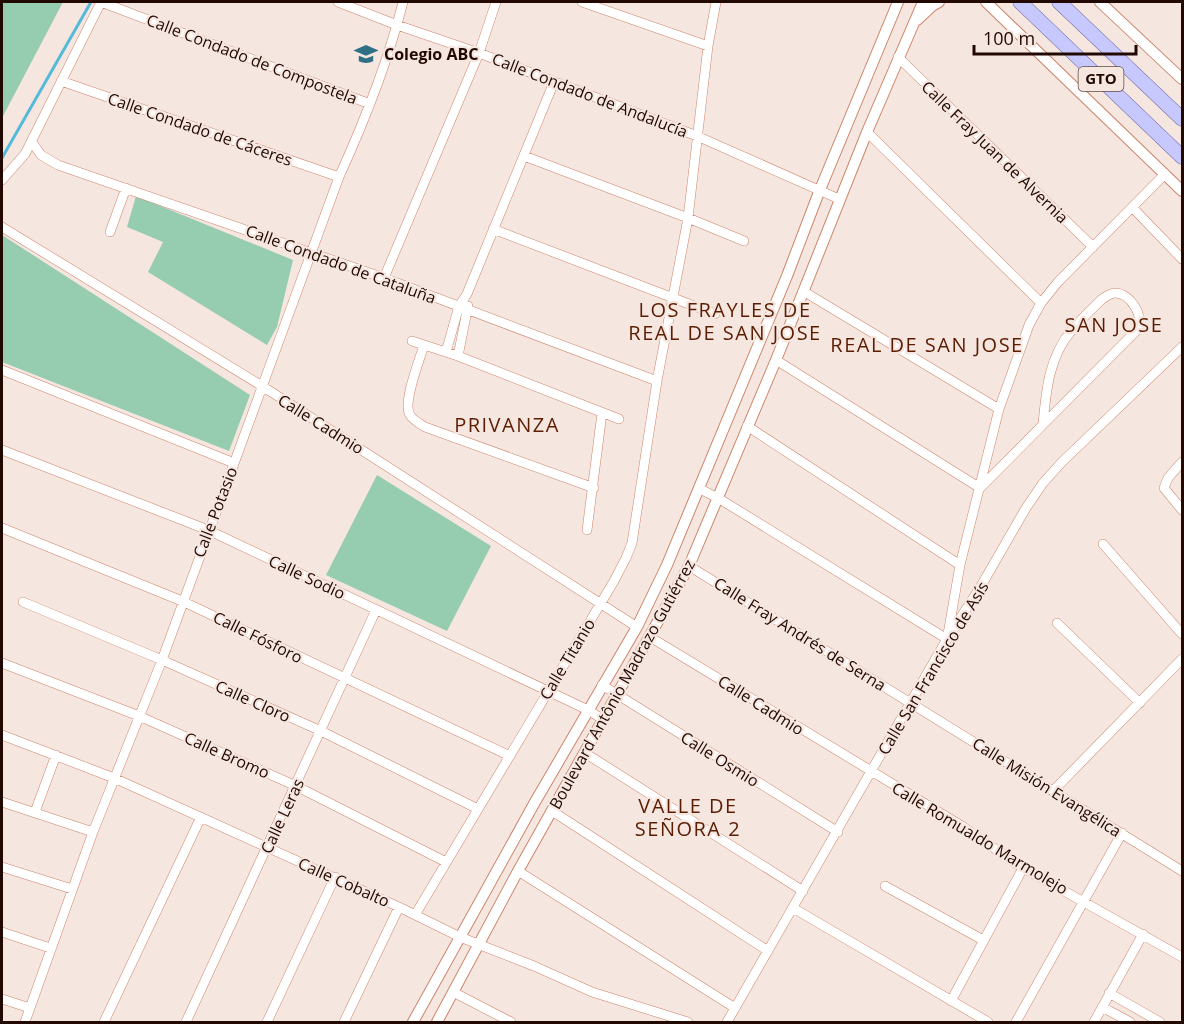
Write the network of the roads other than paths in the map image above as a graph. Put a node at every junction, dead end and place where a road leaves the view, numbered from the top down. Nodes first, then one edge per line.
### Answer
1 (101, 2) edge
2 (338, 2) edge
3 (403, 2) edge
4 (496, 2) edge
5 (582, 2) edge
6 (716, 2) edge
7 (898, 2) edge
8 (923, 2) edge
9 (939, 2) edge
10 (978, 2) edge
11 (1020, 2) edge
12 (1059, 2) edge
13 (1100, 2) edge
14 (990, 4) edge
15 (397, 26) junction
16 (910, 27) junction
17 (708, 46) junction
18 (479, 53) junction
19 (898, 57) junction
20 (1182, 79) edge
21 (61, 81) junction
22 (554, 82) junction
23 (370, 104) junction
24 (1182, 120) edge
25 (867, 132) junction
26 (697, 136) junction
27 (32, 142) junction
28 (524, 156) junction
29 (1182, 157) edge
30 (1165, 174) junction
31 (339, 177) junction
32 (2, 180) edge
33 (126, 188) junction
34 (1182, 191) edge
35 (819, 192) junction
36 (839, 199) junction
37 (1132, 207) junction
38 (688, 218) junction
39 (2, 226) edge
40 (493, 229) junction
41 (110, 232) dead end
42 (744, 241) dead end
43 (1093, 247) junction
44 (311, 253) junction
45 (1182, 259) edge
46 (384, 278) junction
47 (803, 291) junction
48 (672, 298) junction
49 (1041, 303) junction
50 (464, 308) junction
51 (714, 314) dead end
52 (412, 341) dead end
53 (424, 345) junction
54 (1182, 347) edge
55 (446, 352) junction
56 (458, 356) junction
57 (776, 360) junction
58 (2, 370) edge
59 (657, 381) junction
60 (262, 386) junction
61 (999, 409) junction
62 (602, 413) junction
63 (619, 419) dead end
64 (1043, 424) junction
65 (747, 426) junction
66 (2, 450) edge
67 (1182, 462) edge
68 (234, 463) junction
69 (594, 488) junction
70 (980, 488) junction
71 (700, 489) junction
72 (718, 498) junction
73 (1182, 510) edge
74 (2, 528) edge
75 (587, 530) dead end
76 (208, 531) junction
77 (1103, 544) dead end
78 (960, 565) junction
79 (689, 566) junction
80 (182, 601) junction
81 (22, 602) dead end
82 (600, 604) junction
83 (376, 610) junction
84 (1058, 623) dead end
85 (637, 627) junction
86 (1182, 634) edge
87 (650, 637) junction
88 (947, 639) junction
89 (162, 660) junction
90 (2, 663) edge
91 (1181, 665) edge
92 (345, 679) junction
93 (602, 686) junction
94 (547, 690) junction
95 (617, 696) junction
96 (910, 703) junction
97 (1140, 703) junction
98 (588, 710) junction
99 (139, 716) junction
100 (604, 720) junction
101 (321, 731) junction
102 (2, 735) edge
103 (585, 753) junction
104 (56, 755) junction
105 (510, 756) junction
106 (871, 773) junction
107 (114, 777) junction
108 (296, 786) junction
109 (1053, 791) junction
110 (2, 802) edge
111 (478, 809) junction
112 (552, 811) junction
113 (35, 812) junction
114 (201, 817) junction
115 (93, 832) junction
116 (838, 832) junction
117 (1122, 833) junction
118 (267, 848) junction
119 (446, 862) junction
120 (2, 867) edge
121 (1023, 868) junction
122 (518, 871) junction
123 (1182, 871) edge
124 (335, 877) junction
125 (885, 885) dead end
126 (72, 889) junction
127 (803, 891) junction
128 (1083, 900) junction
129 (399, 906) junction
130 (793, 908) junction
131 (415, 915) junction
132 (2, 932) edge
133 (1143, 934) junction
134 (460, 937) junction
135 (983, 940) junction
136 (479, 944) junction
137 (50, 948) junction
138 (768, 951) junction
139 (1182, 957) edge
140 (453, 992) junction
141 (1110, 993) junction
142 (2, 999) edge
143 (951, 1001) junction
144 (1102, 1007) junction
145 (30, 1008) junction
146 (735, 1008) junction
147 (25, 1023) edge
148 (104, 1023) edge
149 (186, 1023) edge
150 (267, 1023) edge
151 (344, 1023) edge
152 (413, 1023) edge
153 (437, 1023) edge
154 (511, 1023) edge
155 (688, 1023) edge
156 (727, 1023) edge
157 (988, 1023) edge
158 (1016, 1023) edge
159 (1094, 1023) edge
160 (1130, 1023) edge
161 (1160, 1023) edge

1 - 21 street
1 - 23 street, Calle Condado de Compostela
2 - 15 street, Calle Condado de Andalucía
3 - 15 street, Calle Potasio
4 - 18 street
5 - 17 street
6 - 17 street, Calle Titanio
7 - 35 street, Boulevard Antônio Madrazo Gutiérrez
8 - 16 street, Boulevard Antônio Madrazo Gutiérrez
9 - 16 street
10 - 14 street
11 - 29 main road, GTO
12 - 24 main road, GTO
13 - 20 street
14 - 30 street
15 - 18 street, Calle Condado de Andalucía
15 - 23 street, Calle Potasio
16 - 19 street, Boulevard Antônio Madrazo Gutiérrez
17 - 26 street, Calle Titanio
18 - 22 street, Calle Condado de Andalucía
18 - 46 street
19 - 25 street, Boulevard Antônio Madrazo Gutiérrez
19 - 43 street, Calle Fray Juan de Alvernia
21 - 27 street
21 - 31 street, Calle Condado de Cáceres
22 - 26 street, Calle Condado de Andalucía
22 - 28 street
23 - 31 street, Calle Potasio
25 - 36 street, Boulevard Antônio Madrazo Gutiérrez
25 - 49 street
26 - 35 street, Calle Condado de Andalucía
26 - 38 street, Calle Titanio
27 - 32 street
27 - 33 street, Calle Condado de Cataluña
28 - 38 street
28 - 40 street
30 - 34 street
30 - 37 street
31 - 44 street, Calle Potasio
33 - 41 street
33 - 44 street, Calle Condado de Cataluña
35 - 36 street, Calle Condado de Andalucía
35 - 71 street, Boulevard Antônio Madrazo Gutiérrez
36 - 47 street, Boulevard Antônio Madrazo Gutiérrez
37 - 43 street
37 - 45 street
38 - 42 street
38 - 48 street, Calle Titanio
39 - 60 street, Calle Cadmio
40 - 48 street
40 - 50 street
43 - 49 street
44 - 46 street, Calle Condado de Cataluña
44 - 60 street, Calle Potasio
46 - 50 street, Calle Condado de Cataluña
47 - 57 street, Boulevard Antônio Madrazo Gutiérrez
47 - 61 street
48 - 51 street
48 - 59 street, Calle Titanio
49 - 61 street
50 - 55 street
50 - 56 street
50 - 59 street, Calle Condado de Cataluña
52 - 53 street
53 - 55 street
53 - 69 street
54 - 88 street, Calle San Francisco de Asís
55 - 56 street
56 - 62 street
57 - 65 street, Boulevard Antônio Madrazo Gutiérrez
57 - 70 street
58 - 68 street
59 - 82 street, Calle Titanio
60 - 68 street, Calle Potasio
60 - 82 street, Calle Cadmio
61 - 70 street
62 - 63 street
62 - 69 street
64 - 64 street
64 - 70 street
65 - 72 street, Boulevard Antônio Madrazo Gutiérrez
65 - 78 street
66 - 76 street, Calle Sodio
67 - 73 street
68 - 76 street, Calle Potasio
69 - 75 street
70 - 78 street
71 - 72 street
71 - 85 street, Boulevard Antônio Madrazo Gutiérrez
72 - 79 street, Boulevard Antônio Madrazo Gutiérrez
72 - 88 street
74 - 80 street, Calle Fósforo
76 - 80 street, Calle Potasio
76 - 83 street, Calle Sodio
77 - 86 street
78 - 88 street
79 - 87 street, Boulevard Antônio Madrazo Gutiérrez
79 - 96 street, Calle Fray Andrés de Serna
80 - 89 street, Calle Potasio
80 - 92 street, Calle Fósforo
81 - 89 street, Calle Cloro
82 - 85 street, Calle Cadmio
82 - 94 street, Calle Titanio
83 - 92 street, Calle Leras
83 - 94 street, Calle Sodio
84 - 97 street
85 - 93 street, Boulevard Antônio Madrazo Gutiérrez
87 - 95 street, Boulevard Antônio Madrazo Gutiérrez
87 - 106 street, Calle Cadmio
88 - 96 street, Calle San Francisco de Asís
89 - 99 street, Calle Potasio
89 - 101 street, Calle Cloro
90 - 99 street, Calle Bromo
91 - 97 street
92 - 101 street, Calle Leras
92 - 105 street, Calle Fósforo
93 - 95 street, Calle Osmio
93 - 98 street, Boulevard Antônio Madrazo Gutiérrez
94 - 98 street, Calle Sodio
94 - 105 street, Calle Titanio
95 - 100 street, Boulevard Antônio Madrazo Gutiérrez
95 - 116 street, Calle Osmio
96 - 106 street, Calle San Francisco de Asís
96 - 109 street, Calle Misión Evangélica
97 - 109 street
98 - 100 street, Calle Sodio
98 - 134 street, Boulevard Antônio Madrazo Gutiérrez
99 - 107 street, Calle Potasio
99 - 108 street, Calle Bromo
100 - 103 street, Boulevard Antônio Madrazo Gutiérrez
101 - 108 street, Calle Leras
101 - 111 street, Calle Cloro
102 - 104 street, Calle Cobalto
103 - 112 street, Boulevard Antônio Madrazo Gutiérrez
103 - 127 street
104 - 107 street, Calle Cobalto
104 - 113 street
105 - 111 street, Calle Titanio
106 - 116 street, Calle San Francisco de Asís
106 - 121 street, Calle Romualdo Marmolejo
107 - 114 street, Calle Cobalto
107 - 115 street, Calle Potasio
108 - 118 street, Calle Leras
108 - 119 street, Calle Bromo
109 - 117 street, Calle Misión Evangélica
110 - 113 street
111 - 119 street, Calle Titanio
112 - 122 street, Boulevard Antônio Madrazo Gutiérrez
112 - 138 street
113 - 115 street
114 - 118 street, Calle Cobalto
114 - 148 street
115 - 126 street, Calle Potasio
116 - 127 street, Calle San Francisco de Asís
117 - 123 street, Calle Misión Evangélica
117 - 128 street
118 - 124 street, Calle Cobalto
118 - 149 street, Calle Leras
119 - 131 street, Calle Titanio
120 - 126 street
121 - 128 street, Calle Romualdo Marmolejo
121 - 135 street
122 - 136 street, Boulevard Antônio Madrazo Gutiérrez
122 - 146 street
124 - 129 street, Calle Cobalto
124 - 150 street
125 - 135 street
126 - 137 street, Calle Potasio
127 - 130 street, Calle San Francisco de Asís
128 - 133 street, Calle Romualdo Marmolejo
128 - 158 street
129 - 131 street, Calle Cobalto
129 - 151 street
130 - 138 street, Calle San Francisco de Asís
130 - 143 street
131 - 134 street, Calle Cobalto
132 - 137 street
133 - 139 street, Calle Romualdo Marmolejo
133 - 141 street
134 - 136 street, Calle Cobalto
134 - 152 street, Boulevard Antônio Madrazo Gutiérrez
135 - 143 street
136 - 140 street, Boulevard Antônio Madrazo Gutiérrez
136 - 155 street, Calle Cobalto
137 - 145 street, Calle Potasio
138 - 146 street, Calle San Francisco de Asís
140 - 153 street, Boulevard Antônio Madrazo Gutiérrez
140 - 154 street
141 - 144 street
141 - 161 street
142 - 145 street
143 - 157 street
144 - 159 street
144 - 160 street
145 - 147 street, Calle Potasio
146 - 156 street, Calle San Francisco de Asís

